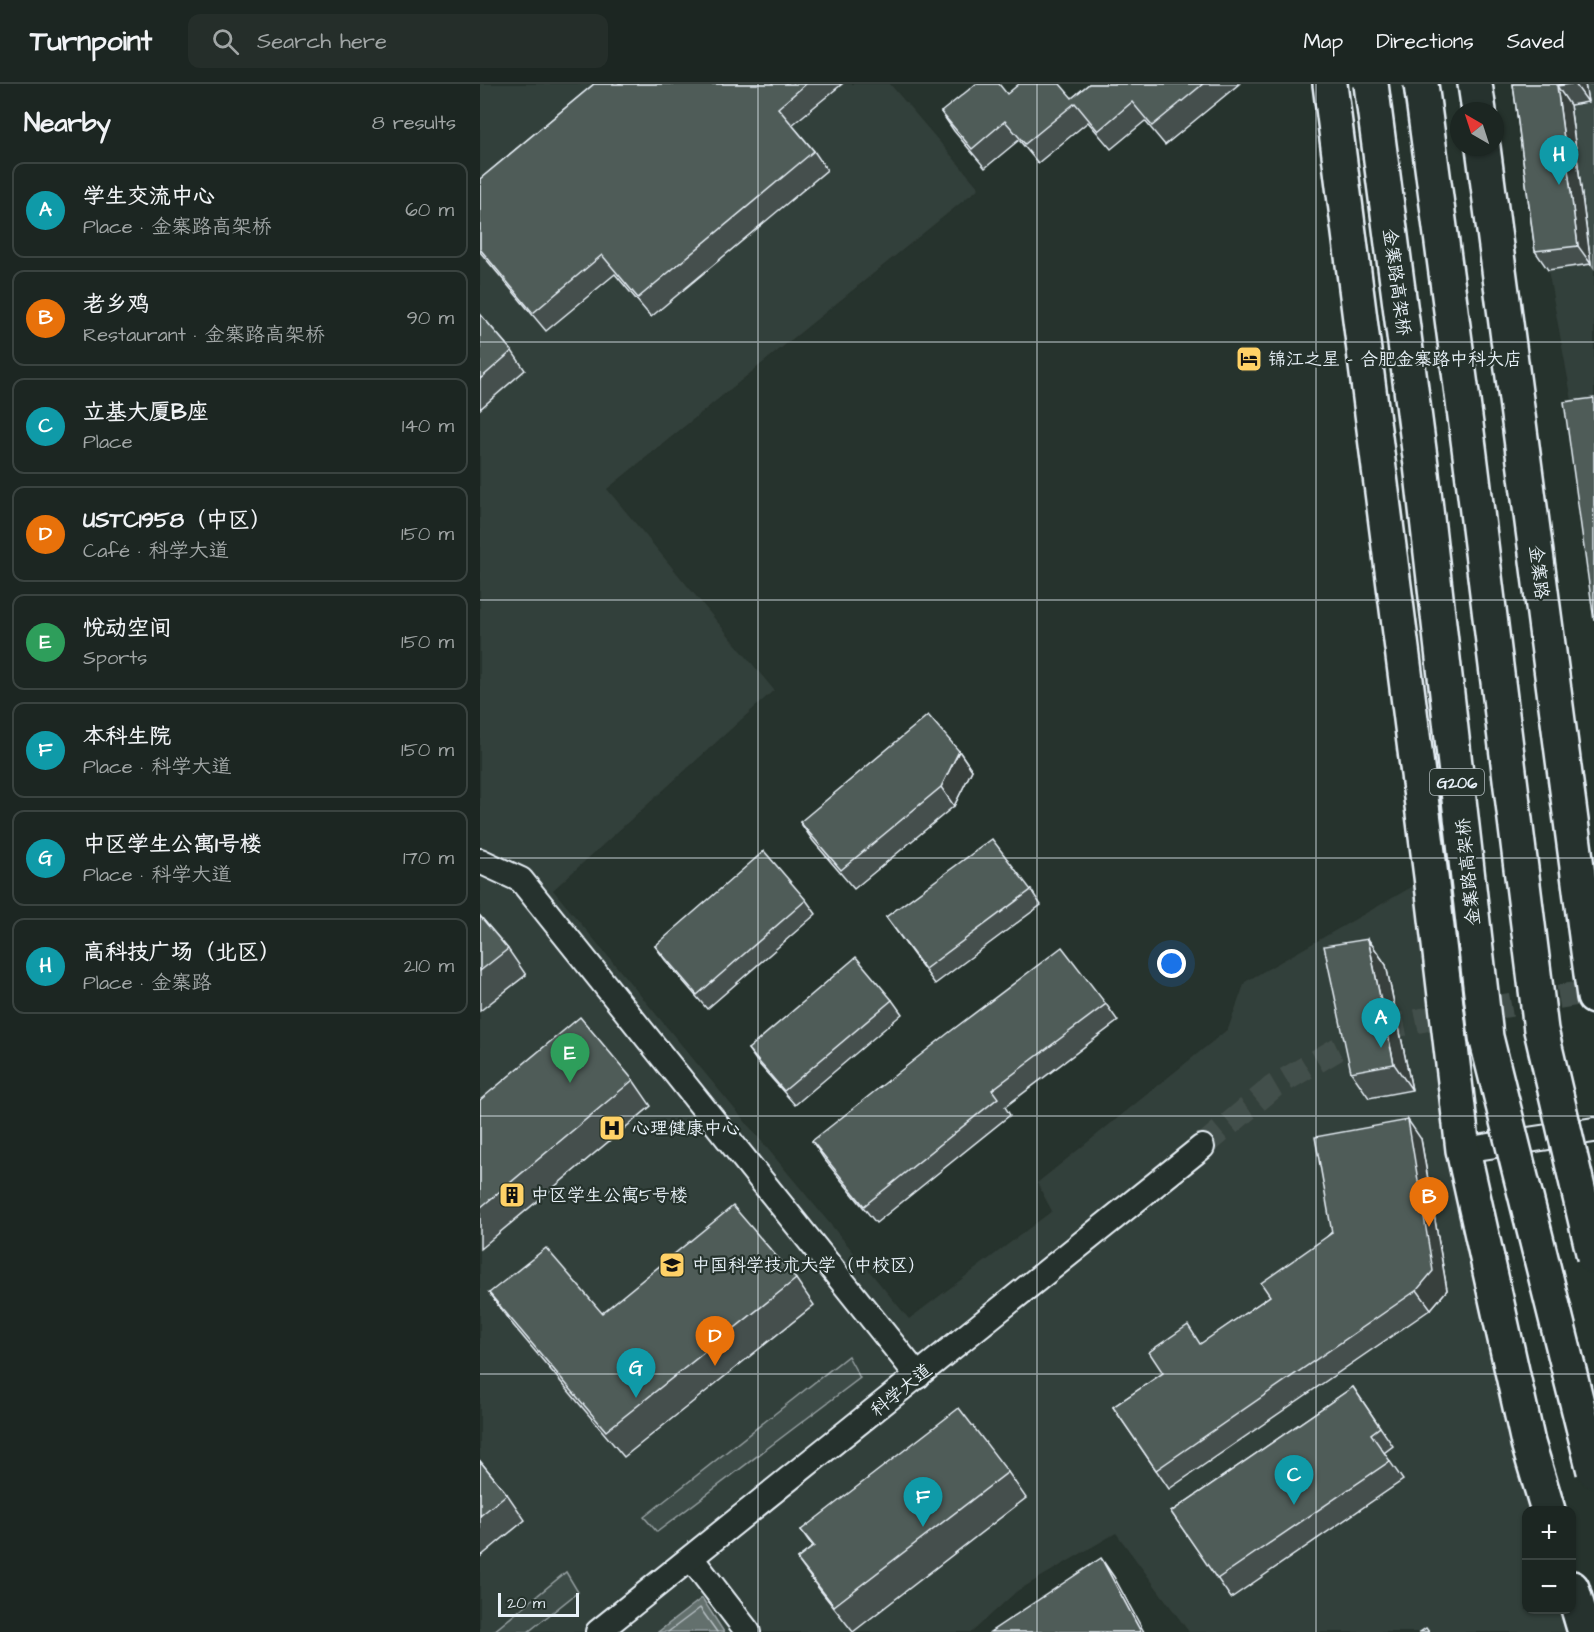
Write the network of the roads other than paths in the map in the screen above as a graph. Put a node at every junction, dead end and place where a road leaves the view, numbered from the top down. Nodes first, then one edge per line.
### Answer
1 (1330, 84) edge
2 (1371, 84) edge
3 (1421, 84) edge
4 (1475, 84) edge
5 (1478, 102) edge
6 (1485, 156) edge
7 (480, 861) edge
8 (1594, 997) edge
9 (1594, 1130) edge
10 (1202, 1147) tunnel mouth
11 (1462, 1150) junction
12 (1594, 1257) edge
13 (918, 1376) junction
14 (1594, 1471) edge
15 (1547, 1506) edge
16 (691, 1558) junction
17 (1576, 1603) edge
18 (598, 1632) edge
19 (748, 1632) edge
20 (1584, 1632) edge

1 - 11 highway
2 - 14 highway, 金寨路高架桥 / G206, bridge
3 - 12 highway, bridge
4 - 5 highway
6 - 8 highway, 金寨路
7 - 13 street
9 - 11 street
10 - 13 street, 科学大道
11 - 15 highway
13 - 16 street, 科学大道
16 - 18 street, 科学大道
16 - 19 street
17 - 20 highway

